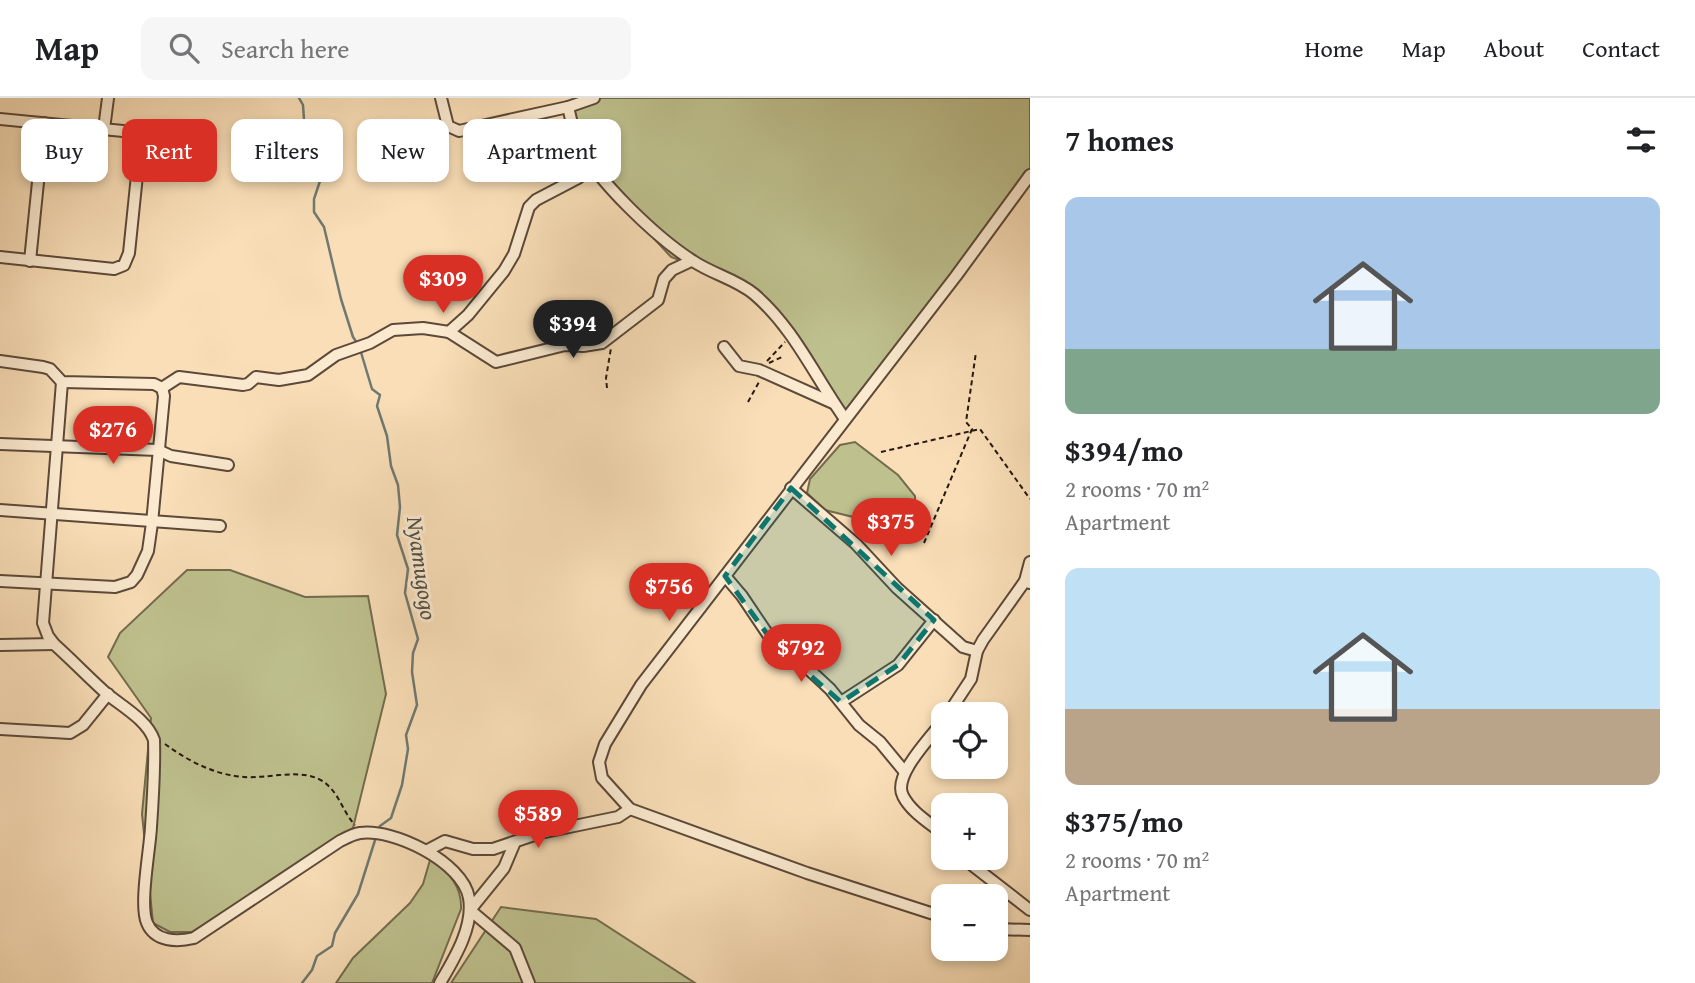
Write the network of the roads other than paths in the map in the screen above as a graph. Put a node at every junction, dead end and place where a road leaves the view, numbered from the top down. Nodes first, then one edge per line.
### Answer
1 (107, 98) edge
2 (441, 98) edge
3 (594, 98) edge
4 (568, 107) junction
5 (0, 119) edge
6 (105, 119) edge
7 (572, 119) edge
8 (21, 121) edge
9 (108, 130) edge
10 (1030, 176) edge
11 (38, 182) edge
12 (570, 182) edge
13 (605, 182) edge
14 (0, 257) edge
15 (30, 261) junction
16 (691, 261) junction
17 (449, 331) junction
18 (724, 346) dead end
19 (0, 361) edge
20 (62, 382) junction
21 (162, 388) junction
22 (834, 403) junction
23 (845, 418) junction
24 (0, 444) edge
25 (58, 447) junction
26 (158, 450) junction
27 (228, 465) dead end
28 (791, 488) junction
29 (0, 510) edge
30 (52, 515) junction
31 (152, 523) junction
32 (220, 526) dead end
33 (1030, 562) edge
34 (725, 576) junction
35 (0, 581) edge
36 (1028, 582) edge
37 (47, 584) junction
38 (933, 620) junction
39 (54, 644) junction
40 (0, 645) edge
41 (977, 651) junction
42 (108, 694) junction
43 (841, 702) junction
44 (956, 702) edge
45 (0, 729) edge
46 (931, 736) edge
47 (904, 771) junction
48 (630, 808) junction
49 (931, 824) edge
50 (515, 842) junction
51 (428, 850) junction
52 (978, 870) edge
53 (470, 910) junction
54 (1030, 910) edge
55 (931, 913) edge
56 (1008, 929) edge
57 (1030, 930) edge
58 (440, 983) edge
59 (529, 983) edge

1 - 6 street
2 - 4 street
3 - 4 street
4 - 7 street
5 - 8 street
9 - 15 street
10 - 23 street
11 - 15 street
12 - 17 street
13 - 16 street
14 - 15 street
16 - 17 street
16 - 22 street
17 - 21 street
18 - 22 street
19 - 20 street
20 - 21 street
20 - 25 street
21 - 26 street
22 - 23 street
23 - 28 street
24 - 25 street
25 - 26 street
25 - 30 street
26 - 27 street
26 - 31 street
28 - 34 street
28 - 38 street
29 - 30 street
30 - 31 street
30 - 37 street
31 - 32 street
31 - 37 street
33 - 36 street
34 - 43 street
34 - 48 street
35 - 37 street
36 - 41 street
37 - 39 street
38 - 41 street
38 - 43 street
39 - 40 street
39 - 42 street
41 - 44 street
42 - 45 street
42 - 51 street
43 - 47 street
46 - 47 street
47 - 49 street
48 - 50 street
48 - 55 street
50 - 51 street
50 - 53 street
51 - 53 street
52 - 54 street
53 - 58 street
53 - 59 street
56 - 57 street

